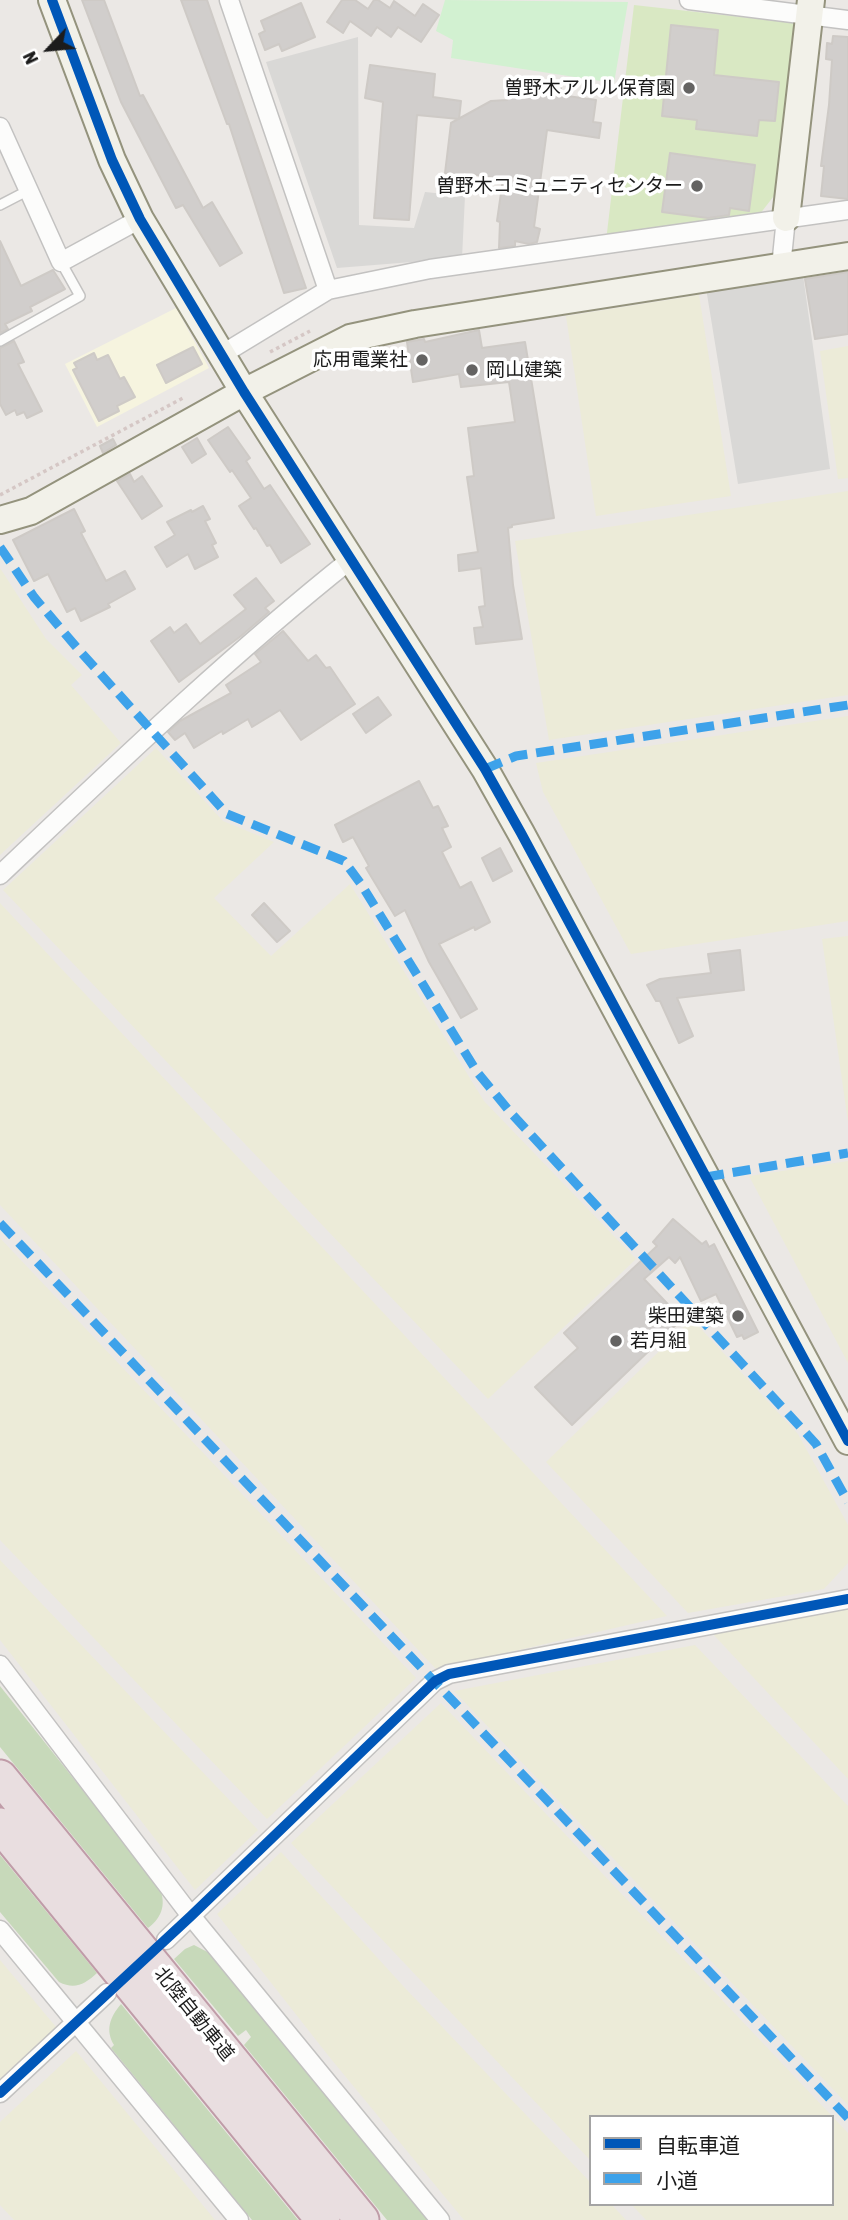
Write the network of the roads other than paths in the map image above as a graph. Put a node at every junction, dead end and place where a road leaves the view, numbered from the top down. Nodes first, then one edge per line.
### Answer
1 (52, 0) edge
2 (229, 0) edge
3 (689, 0) edge
4 (810, 8) edge
5 (848, 20) edge
6 (0, 127) edge
7 (29, 190) junction
8 (0, 205) edge
9 (848, 210) edge
10 (786, 218) junction
11 (140, 219) junction
12 (848, 256) edge
13 (61, 262) junction
14 (781, 267) junction
15 (328, 290) junction
16 (0, 341) edge
17 (221, 355) junction
18 (244, 392) junction
19 (0, 520) edge
20 (351, 560) junction
21 (0, 876) edge
22 (848, 1441) edge
23 (848, 1599) edge
24 (0, 1665) edge
25 (0, 1777) edge
26 (0, 1825) edge
27 (191, 1916) junction
28 (0, 1930) edge
29 (166, 1940) dead end
30 (107, 1993) dead end
31 (77, 2021) junction
32 (0, 2093) edge
33 (239, 2220) edge
34 (323, 2220) edge
35 (362, 2220) edge
36 (440, 2220) edge

1 - 11 street
2 - 15 street
3 - 4 street
4 - 5 street
4 - 10 street
6 - 7 street
7 - 8 lane
7 - 13 street
9 - 10 street
10 - 14 street
10 - 15 street
11 - 13 street
11 - 17 street
12 - 14 street
13 - 16 lane
14 - 18 street
15 - 17 street
17 - 18 street
18 - 19 street
18 - 20 street
20 - 21 street
20 - 22 street
23 - 27 street
24 - 27 street
25 - 35 highway, 北陸自動車道
26 - 34 highway, 北陸自動車道
27 - 29 street
27 - 36 street
28 - 31 street
30 - 31 street
31 - 32 street
31 - 33 street

